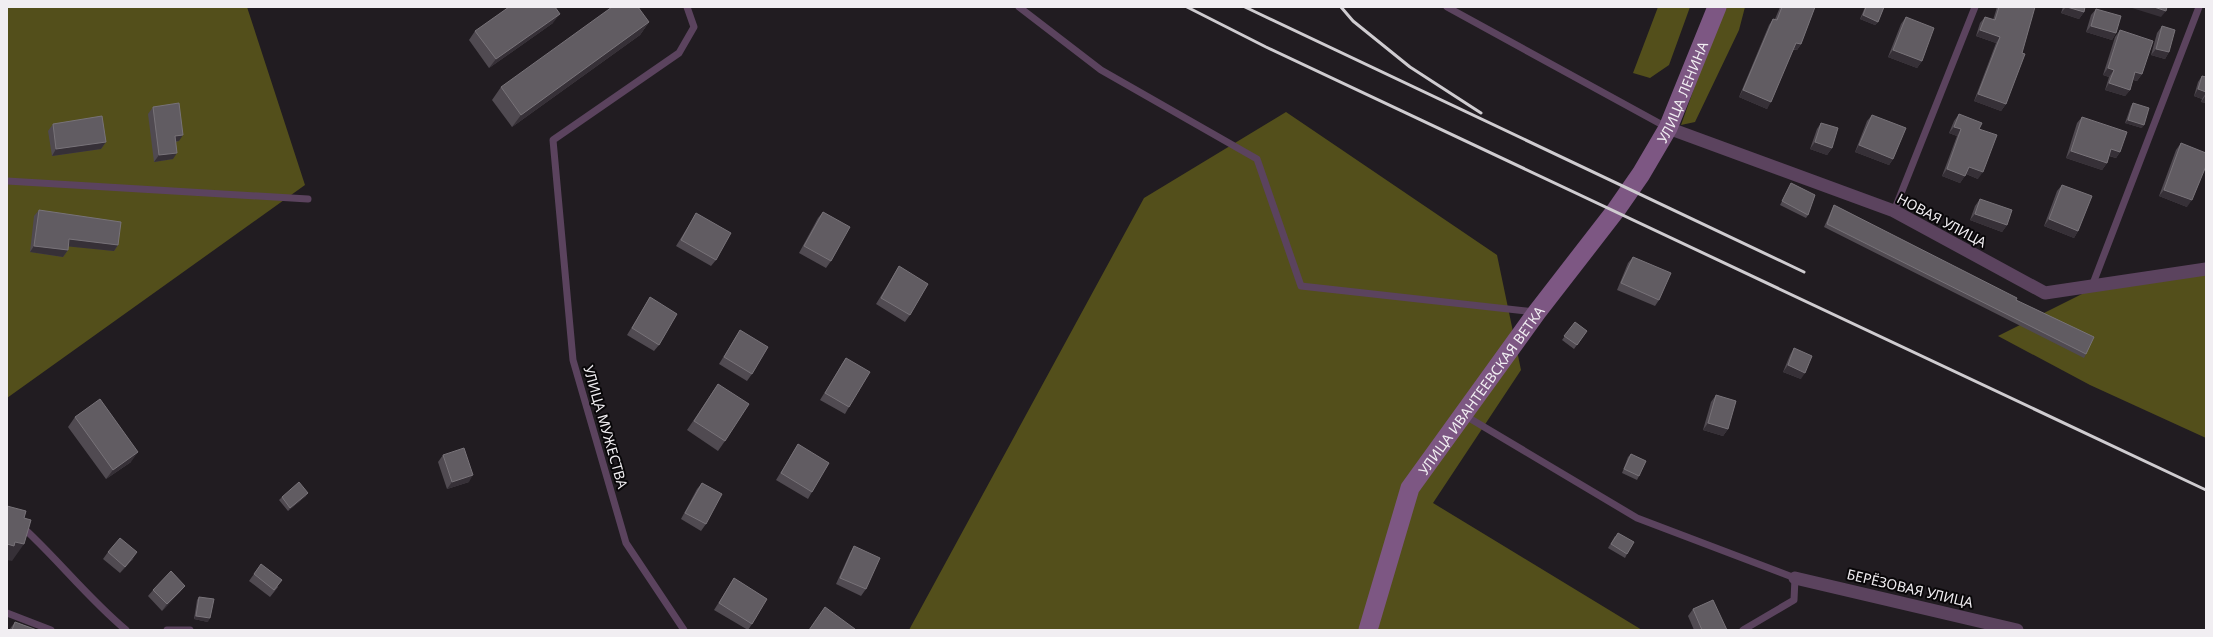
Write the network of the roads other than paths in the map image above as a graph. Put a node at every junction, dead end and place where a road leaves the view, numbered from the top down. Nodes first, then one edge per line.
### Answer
1 (687, 7) edge
2 (1019, 7) edge
3 (1447, 7) edge
4 (1717, 7) edge
5 (1975, 7) edge
6 (2198, 7) edge
7 (1668, 128) junction
8 (1641, 174) joint
9 (7, 181) edge
10 (308, 199) dead end
11 (1894, 211) junction
12 (2206, 269) edge
13 (2092, 286) junction
14 (1537, 312) junction
15 (1464, 415) junction
16 (7, 513) edge
17 (1795, 578) junction
18 (7, 613) edge
19 (51, 630) edge
20 (126, 630) edge
21 (167, 630) edge
22 (190, 630) edge
23 (684, 630) edge
24 (1368, 630) edge
25 (1743, 630) edge
26 (2017, 630) edge

1 - 23 lane, УЛИЦА МУЖЕСТВА
2 - 14 lane
3 - 7 lane
4 - 7 main road, УЛИЦА ЛЕНИНА
5 - 11 lane
6 - 13 lane
7 - 8 main road, УЛИЦА ЛЕНИНА
7 - 11 street, НОВАЯ УЛИЦА
8 - 14 main road, УЛИЦА ИВАНТЕЕВСКАЯ ВЕТКА
9 - 10 lane
11 - 13 street, НОВАЯ УЛИЦА
12 - 13 street, НОВАЯ УЛИЦА
14 - 15 main road, УЛИЦА ИВАНТЕЕВСКАЯ ВЕТКА
15 - 17 lane
15 - 24 main road, УЛИЦА ИВАНТЕЕВСКАЯ ВЕТКА
16 - 20 lane
17 - 25 lane
17 - 26 street, БЕРЁЗОВАЯ УЛИЦА
18 - 19 lane
21 - 22 lane

